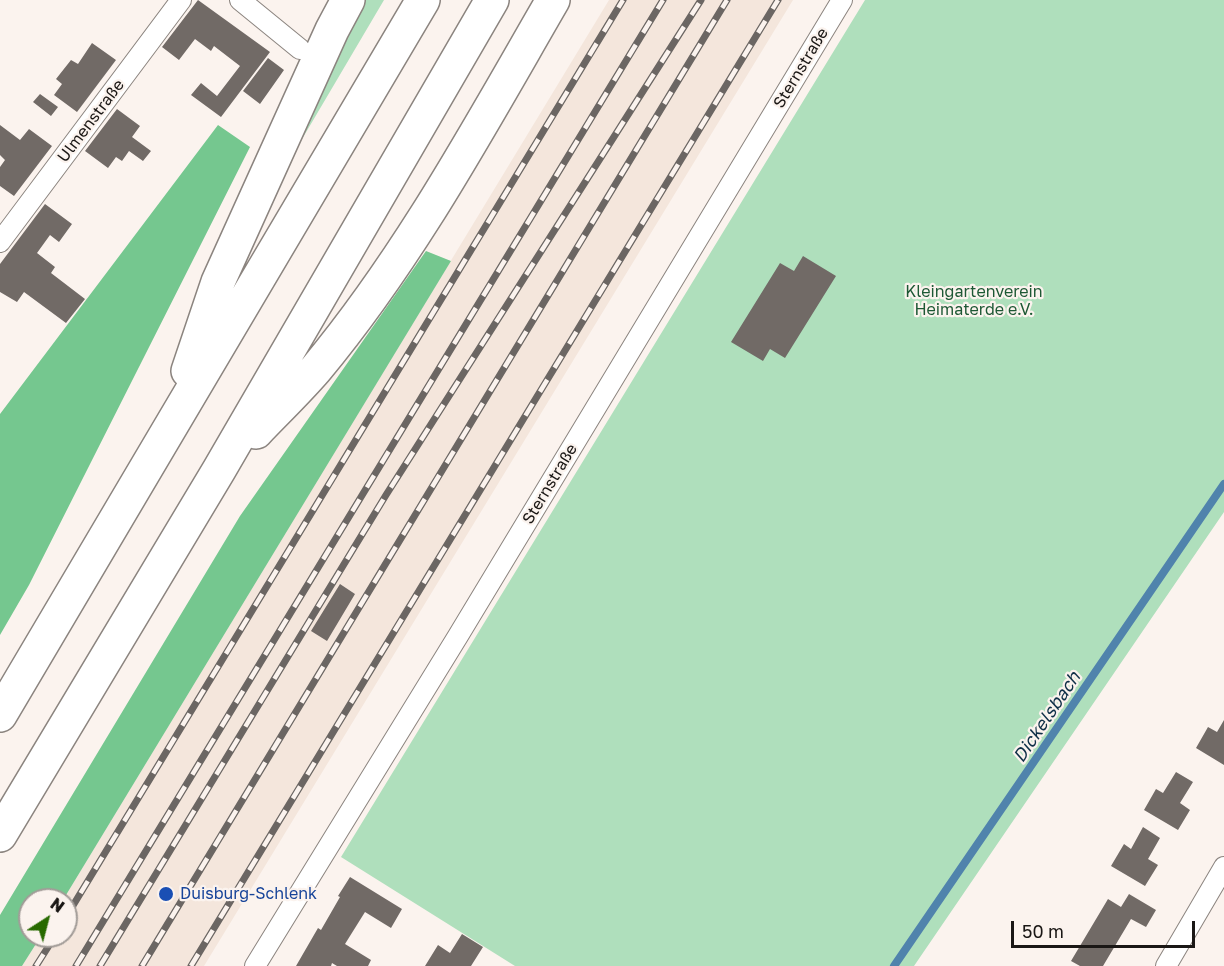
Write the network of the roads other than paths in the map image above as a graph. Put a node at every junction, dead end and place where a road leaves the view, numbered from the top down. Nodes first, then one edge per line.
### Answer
1 (181, 0) edge
2 (240, 0) edge
3 (348, 0) edge
4 (423, 0) edge
5 (492, 0) edge
6 (554, 0) edge
7 (842, 0) edge
8 (300, 48) dead end
9 (0, 242) edge
10 (165, 438) junction
11 (219, 470) junction
12 (0, 715) edge
13 (0, 834) edge
14 (1224, 867) edge
15 (255, 966) edge
16 (1166, 966) edge

1 - 9 street, Ulmenstraße
2 - 8 street
3 - 10 highway
4 - 10 highway
5 - 11 highway
6 - 11 highway
7 - 15 street, Sternstraße
10 - 12 highway
11 - 13 highway
14 - 16 street

